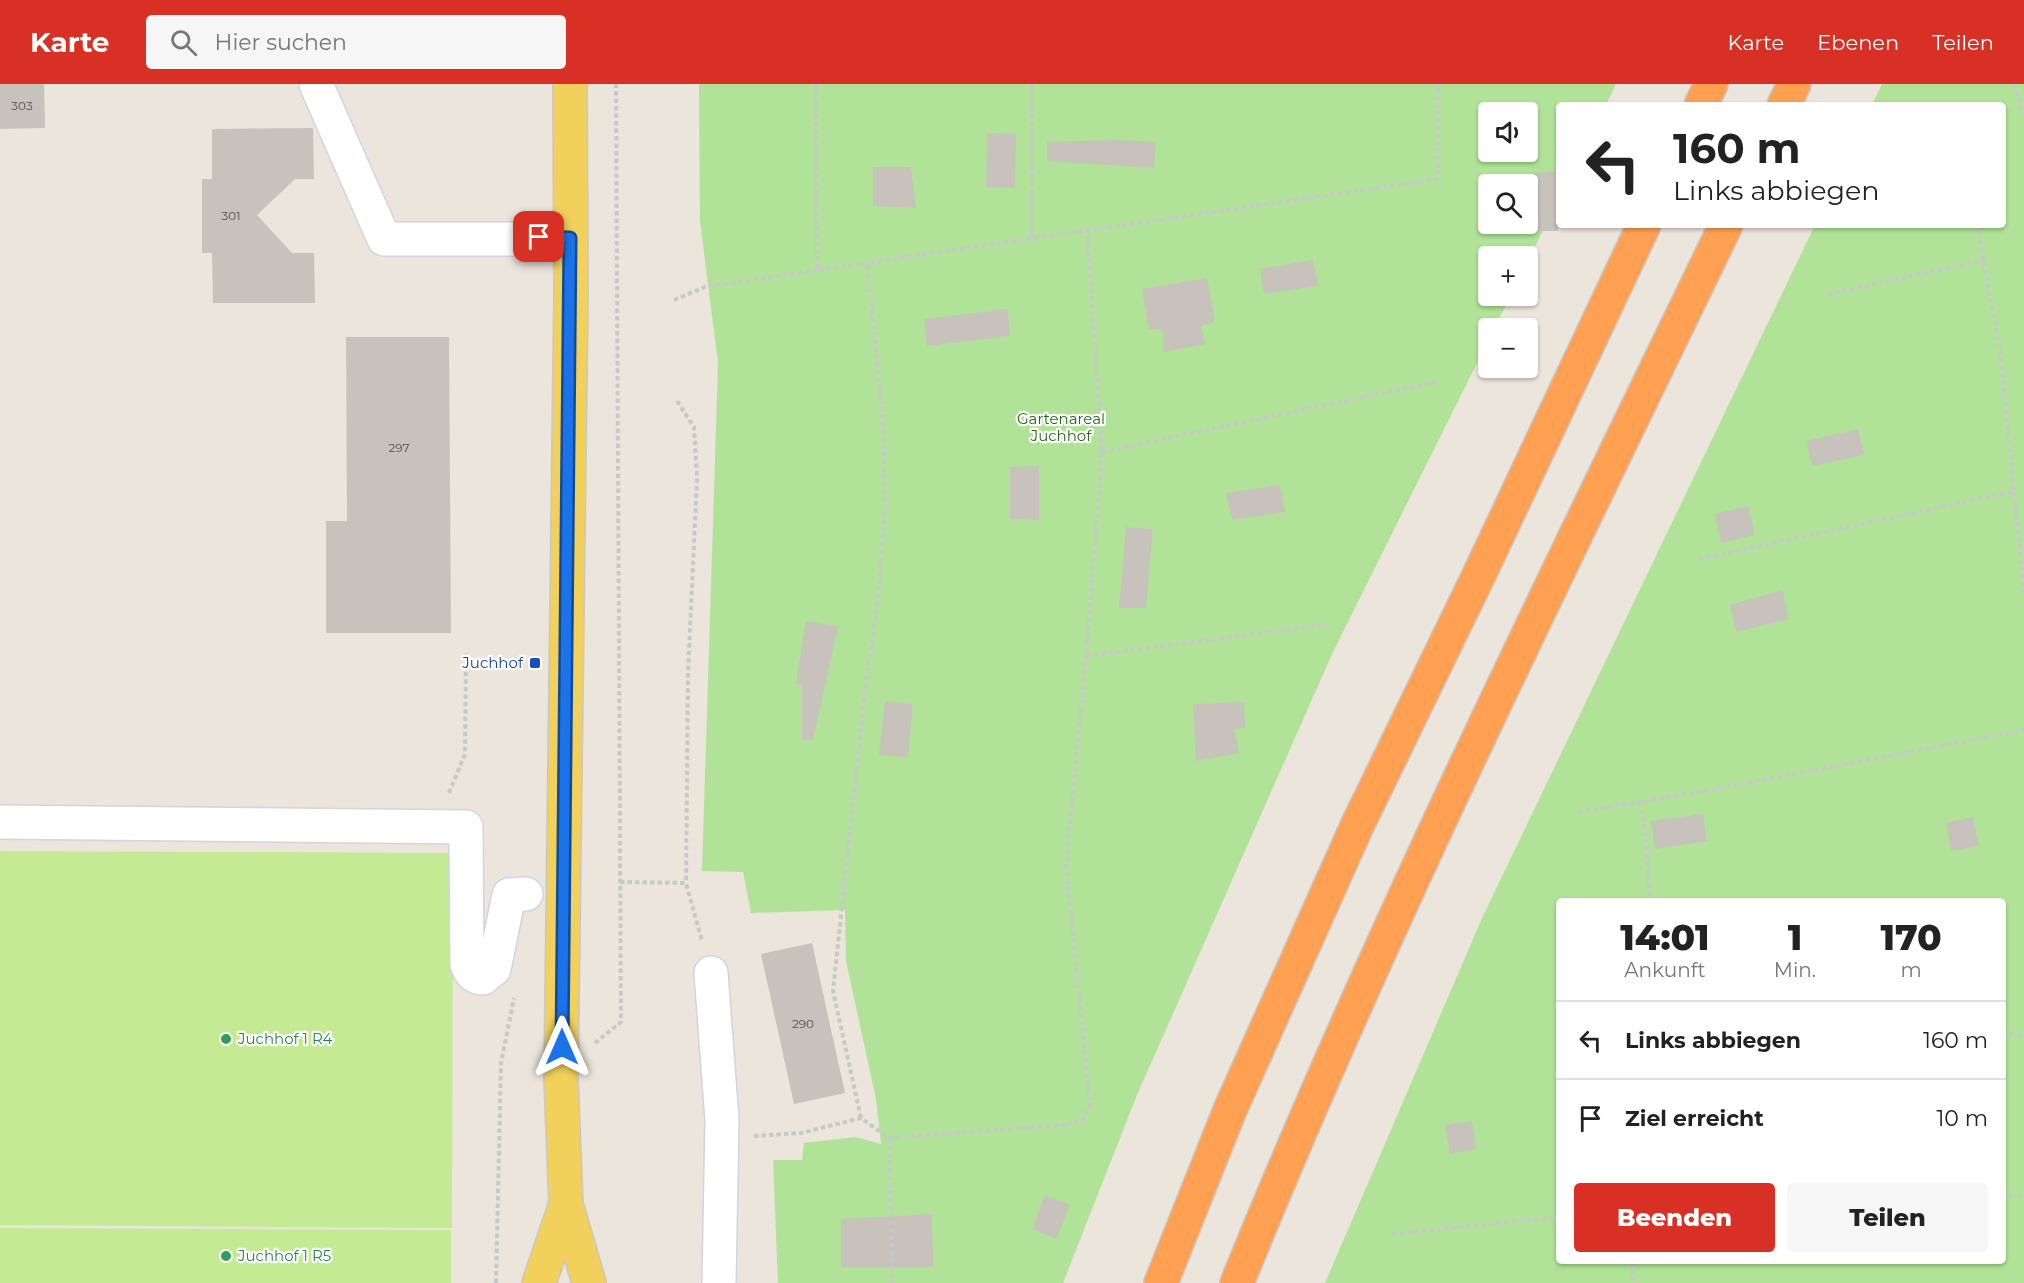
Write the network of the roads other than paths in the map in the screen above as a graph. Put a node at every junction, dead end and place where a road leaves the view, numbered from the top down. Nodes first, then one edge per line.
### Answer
1 (316, 84) edge
2 (570, 84) edge
3 (1711, 84) edge
4 (1794, 84) edge
5 (1702, 102) edge
6 (1785, 102) edge
7 (1643, 228) edge
8 (1725, 228) edge
9 (570, 238) junction
10 (0, 822) edge
11 (526, 894) dead end
12 (711, 973) road end
13 (566, 1204) junction
14 (540, 1283) edge
15 (590, 1283) edge
16 (719, 1283) edge
17 (1161, 1283) edge
18 (1237, 1283) edge

1 - 9 lane
2 - 9 main road
3 - 5 highway
4 - 6 highway
7 - 17 highway
8 - 18 highway
9 - 13 main road
10 - 11 lane
12 - 16 lane
13 - 14 main road
13 - 15 main road

